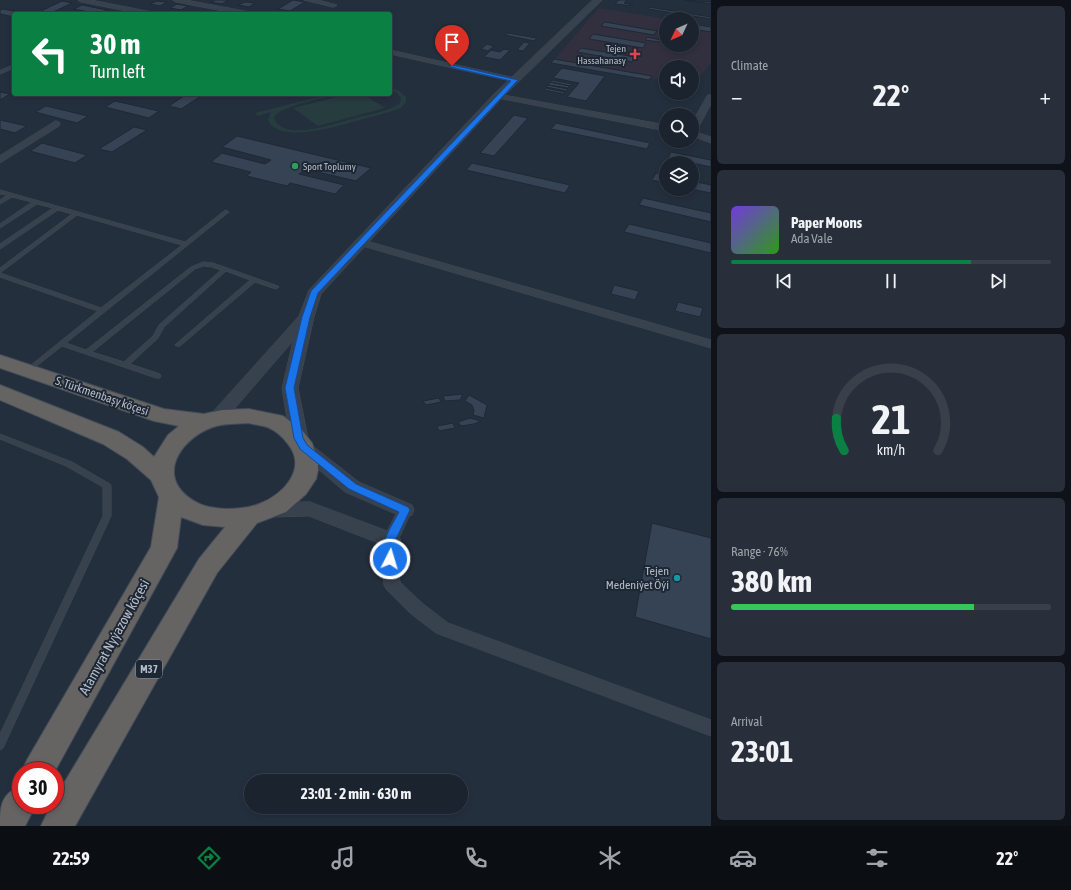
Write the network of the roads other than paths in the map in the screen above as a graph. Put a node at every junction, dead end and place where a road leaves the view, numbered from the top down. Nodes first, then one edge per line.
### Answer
1 (83, 0) edge
2 (176, 0) edge
3 (307, 0) edge
4 (598, 0) edge
5 (334, 5) edge
6 (134, 10) junction
7 (130, 12) edge
8 (143, 12) edge
9 (239, 12) edge
10 (392, 52) edge
11 (12, 67) edge
12 (0, 73) edge
13 (515, 80) junction
14 (498, 96) junction
15 (711, 97) edge
16 (699, 119) edge
17 (56, 124) dead end
18 (659, 127) edge
19 (699, 135) edge
20 (711, 140) edge
21 (0, 160) edge
22 (0, 192) edge
23 (11, 195) junction
24 (0, 202) edge
25 (36, 202) junction
26 (57, 208) junction
27 (226, 212) dead end
28 (76, 213) junction
29 (0, 226) edge
30 (360, 242) junction
31 (186, 244) junction
32 (0, 247) edge
33 (225, 269) junction
34 (0, 271) edge
35 (0, 275) edge
36 (254, 279) junction
37 (276, 287) dead end
38 (102, 311) junction
39 (306, 317) junction
40 (61, 344) junction
41 (711, 344) edge
42 (178, 345) dead end
43 (88, 352) junction
44 (0, 361) edge
45 (125, 365) junction
46 (28, 371) junction
47 (158, 376) dead end
48 (0, 392) edge
49 (211, 420) junction
50 (0, 436) edge
51 (301, 442) junction
52 (166, 486) junction
53 (405, 510) joint
54 (259, 513) junction
55 (391, 540) junction
56 (711, 728) edge
57 (0, 745) edge
58 (43, 762) edge
59 (14, 814) edge
60 (8, 826) edge
61 (57, 826) edge

1 - 6 street
2 - 9 street
3 - 5 street
4 - 13 street
6 - 7 lane
6 - 8 street
10 - 13 street
11 - 12 lane
13 - 14 street
14 - 18 street
14 - 30 street
15 - 16 street
17 - 21 street
19 - 20 street
22 - 23 lane
23 - 24 lane
23 - 25 lane
25 - 26 lane
25 - 29 lane
26 - 28 lane
26 - 32 lane
27 - 31 lane
28 - 31 lane
28 - 34 lane
30 - 39 street
30 - 41 street
31 - 38 lane
33 - 36 lane
33 - 43 lane
33 - 45 lane
35 - 38 lane
36 - 37 lane
36 - 42 lane
38 - 40 lane
39 - 49 street
39 - 51 street
40 - 43 lane
40 - 46 lane
43 - 45 lane
44 - 46 highway, S. Türkmenbaşy köçesi
45 - 47 lane
46 - 49 highway, S. Türkmenbaşy köçesi
48 - 52 highway
49 - 51 highway
49 - 52 highway
50 - 57 lane
51 - 53 street
51 - 54 highway
52 - 54 highway
52 - 58 highway, Atamyrat Nyýazow köçesi
53 - 55 street
54 - 55 street
54 - 61 highway, M37
55 - 56 street
59 - 60 highway

